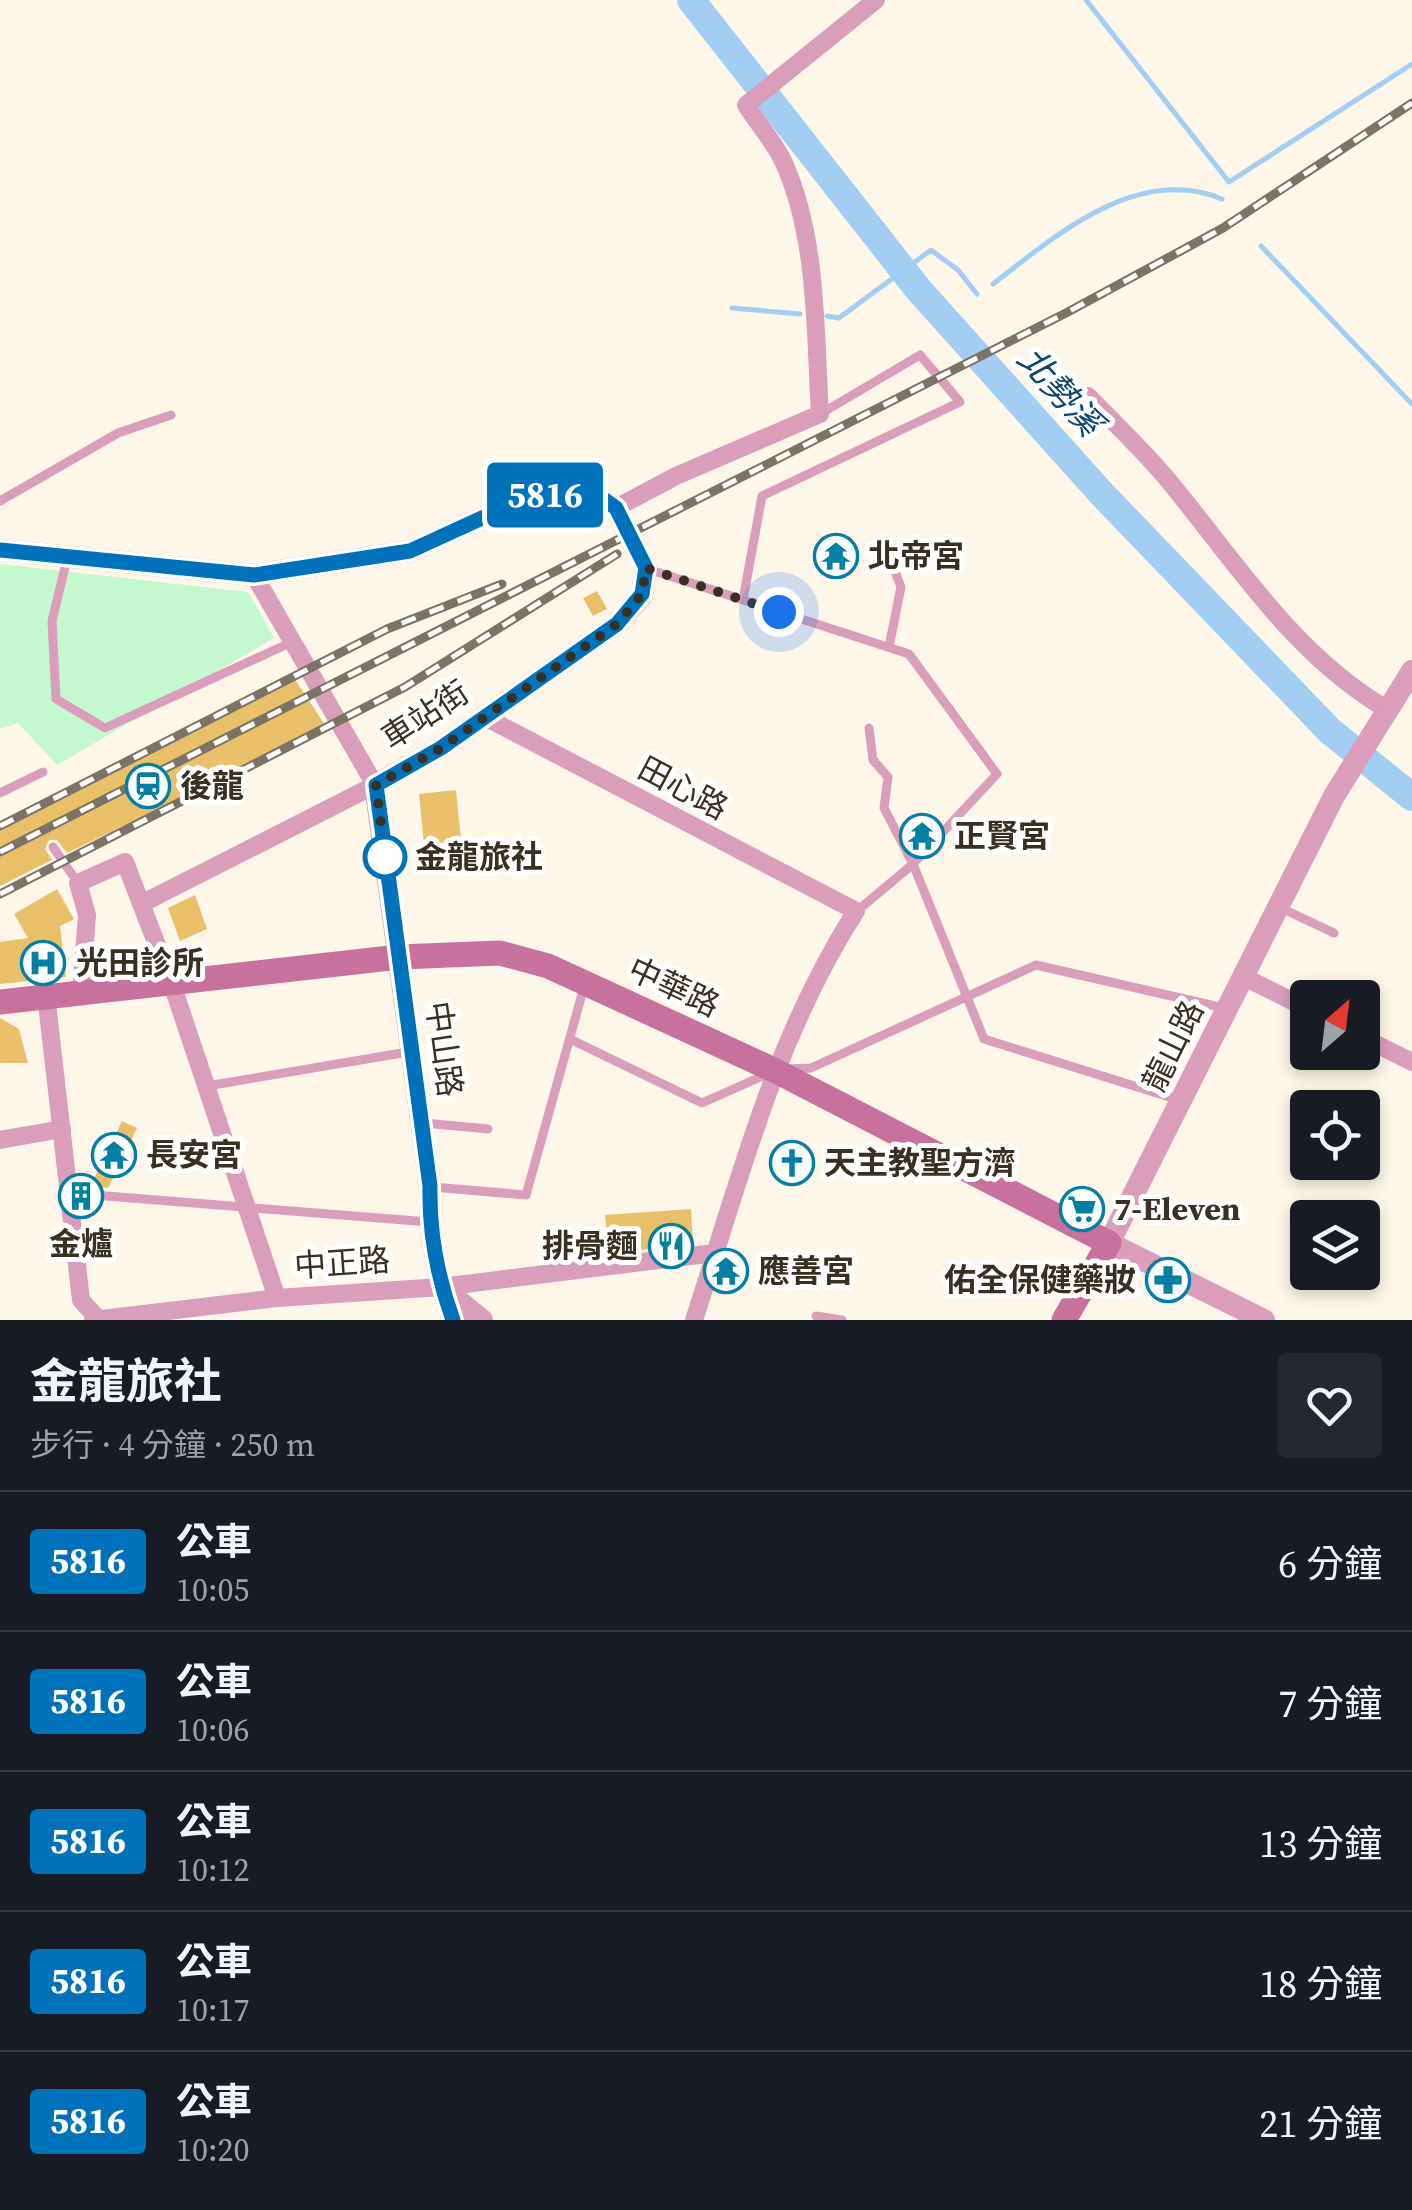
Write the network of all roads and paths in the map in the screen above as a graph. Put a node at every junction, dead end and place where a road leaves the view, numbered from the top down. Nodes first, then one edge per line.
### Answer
1 (876, 0) edge
2 (1088, 396) dead end
3 (820, 414) junction
4 (170, 415) dead end
5 (0, 501) edge
6 (616, 508) junction
7 (0, 550) edge
8 (68, 556) junction
9 (889, 556) dead end
10 (646, 568) junction
11 (254, 575) junction
12 (743, 600) junction
13 (295, 640) junction
14 (889, 648) junction
15 (1412, 672) edge
16 (1383, 713) junction
17 (483, 716) junction
18 (869, 728) dead end
19 (43, 772) dead end
20 (376, 785) junction
21 (0, 794) edge
22 (53, 846) dead end
23 (914, 864) junction
24 (78, 883) junction
25 (141, 904) junction
26 (1281, 908) junction
27 (856, 912) junction
28 (1334, 932) dead end
29 (399, 958) junction
30 (1244, 977) junction
31 (585, 982) junction
32 (172, 984) junction
33 (80, 992) junction
34 (46, 995) junction
35 (969, 996) junction
36 (1290, 1000) edge
37 (0, 1002) edge
38 (1227, 1009) junction
39 (572, 1040) junction
40 (1380, 1046) edge
41 (412, 1051) junction
42 (1412, 1062) edge
43 (774, 1070) junction
44 (204, 1087) junction
45 (1182, 1102) junction
46 (421, 1123) junction
47 (62, 1129) junction
48 (488, 1129) dead end
49 (0, 1140) edge
50 (430, 1186) junction
51 (94, 1195) junction
52 (71, 1199) junction
53 (248, 1208) junction
54 (430, 1222) junction
55 (1110, 1243) junction
56 (715, 1253) junction
57 (441, 1286) junction
58 (277, 1298) junction
59 (816, 1316) dead end
60 (96, 1319) edge
61 (453, 1320) edge
62 (482, 1320) edge
63 (694, 1320) edge
64 (842, 1320) edge
65 (1064, 1320) edge
66 (1264, 1320) edge

1 - 3 street
2 - 16 street
3 - 6 street
3 - 12 lane
4 - 5 lane
6 - 10 street
6 - 11 street
7 - 8 street
8 - 11 street
8 - 13 lane
9 - 14 lane
10 - 12 lane
10 - 17 street, 車站街
11 - 13 street
12 - 14 lane
13 - 20 street
14 - 23 lane
15 - 16 street
16 - 26 street, 龍山路
17 - 20 street, 車站街
17 - 27 street, 田心路
18 - 23 lane
19 - 21 lane
20 - 25 street, 車站街
20 - 29 street, 中山路
22 - 24 lane
23 - 27 lane
23 - 35 lane
24 - 25 street
24 - 33 street
25 - 32 street
26 - 28 lane
26 - 30 street, 龍山路
27 - 43 street
29 - 31 main road, 中華路
29 - 32 main road, 中華路
29 - 41 street, 中山路
30 - 36 street
30 - 38 street, 龍山路
31 - 39 lane
31 - 43 main road, 中華路
32 - 33 main road, 中華路
32 - 44 street
33 - 34 main road, 中華路
34 - 37 main road, 中華路
34 - 47 street
35 - 38 lane
35 - 43 lane
35 - 45 lane
38 - 45 street, 龍山路
39 - 43 lane
39 - 50 lane
40 - 42 street
41 - 44 lane
41 - 46 street, 中山路
43 - 55 main road, 中華路
43 - 56 street
44 - 53 street
45 - 55 street, 龍山路
46 - 48 lane
46 - 50 street, 中山路
47 - 49 street
47 - 52 street
50 - 54 street, 中山路
51 - 52 lane
51 - 52 lane
51 - 53 lane
52 - 60 street
53 - 54 lane
53 - 58 street
54 - 57 street, 中山路
55 - 65 main road, 龍山路
55 - 66 street, 中華路
56 - 57 street, 中正路
56 - 63 street
57 - 58 street, 中正路
57 - 61 street, 中山路
57 - 62 street
58 - 60 street, 中正路
59 - 64 lane

